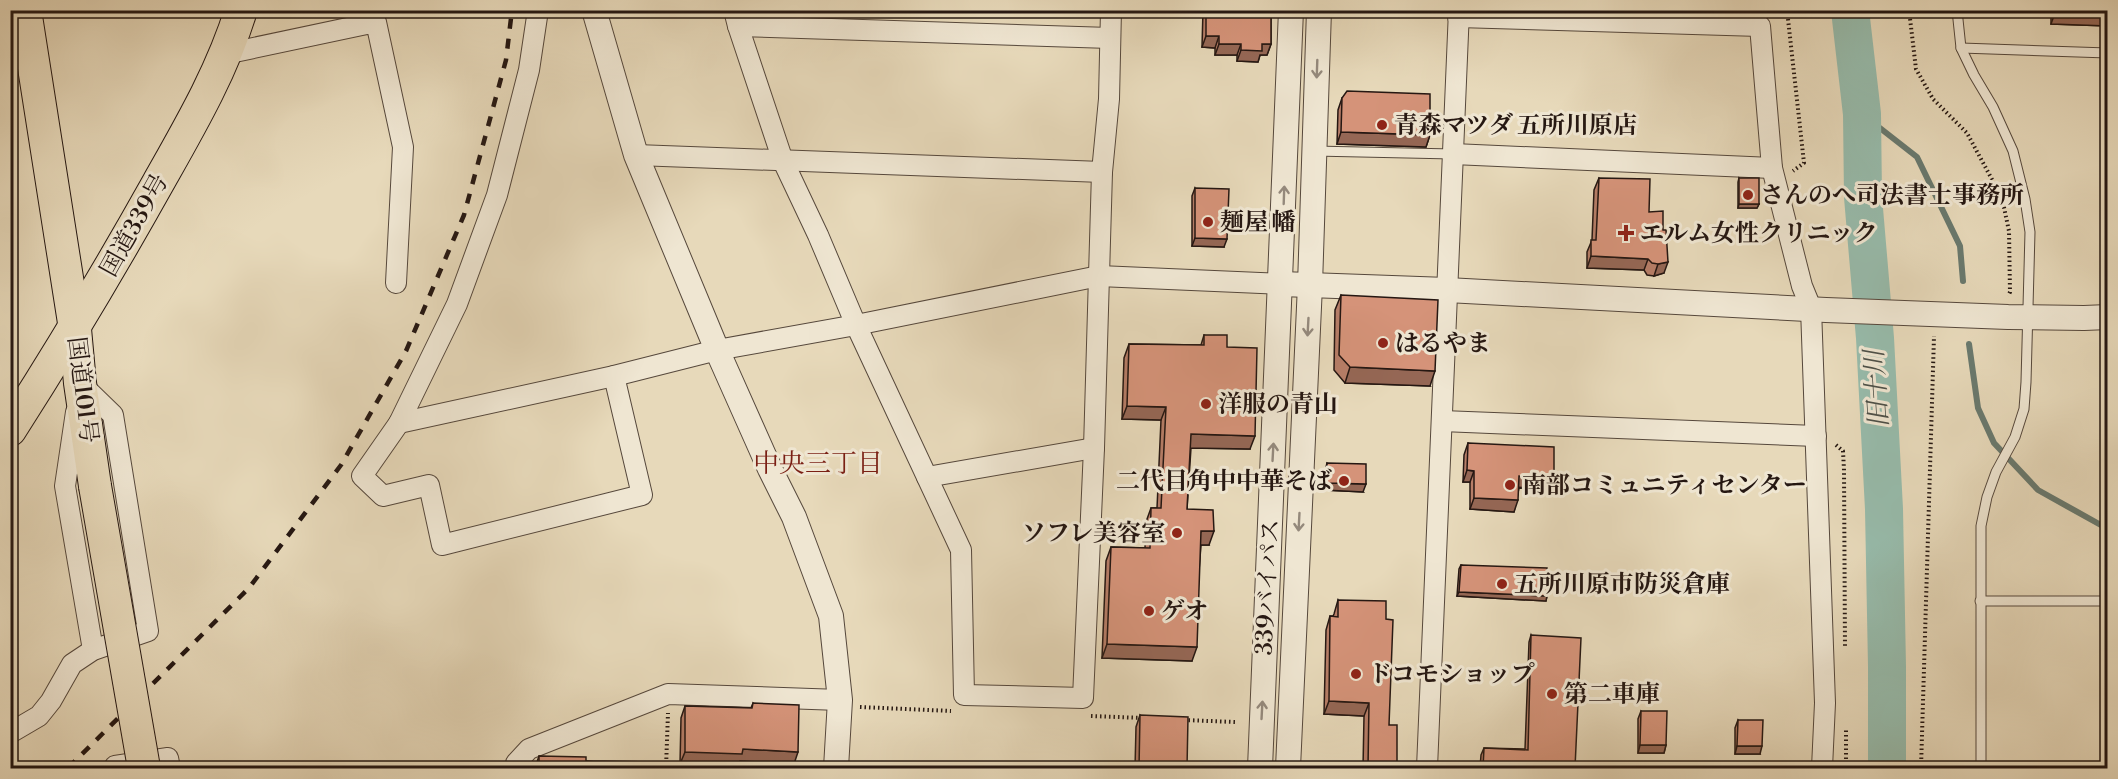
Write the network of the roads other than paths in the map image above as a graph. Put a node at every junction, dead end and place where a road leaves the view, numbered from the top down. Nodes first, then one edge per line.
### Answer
1 (25, 10) edge
2 (240, 10) edge
3 (538, 10) edge
4 (594, 10) edge
5 (1111, 10) edge
6 (1291, 10) edge
7 (1319, 10) edge
8 (1957, 10) edge
9 (1458, 14) edge
10 (736, 18) edge
11 (1110, 38) junction
12 (21, 47) edge
13 (1961, 48) junction
14 (2108, 53) edge
15 (225, 54) junction
16 (1314, 151) junction
17 (1453, 154) junction
18 (636, 155) junction
19 (783, 161) junction
20 (1102, 172) junction
21 (1779, 172) junction
22 (1099, 276) junction
23 (396, 283) dead end
24 (1281, 284) junction
25 (1310, 285) junction
26 (1447, 290) junction
27 (1819, 309) junction
28 (2013, 312) junction
29 (2108, 317) edge
30 (856, 325) junction
31 (75, 329) junction
32 (717, 350) junction
33 (614, 376) junction
34 (80, 382) junction
35 (1442, 421) junction
36 (399, 423) junction
37 (10, 430) edge
38 (1816, 436) junction
39 (1094, 448) junction
40 (927, 477) junction
41 (1980, 601) junction
42 (2108, 601) edge
43 (93, 650) junction
44 (840, 700) junction
45 (10, 733) edge
46 (115, 768) edge
47 (144, 768) edge
48 (170, 768) edge
49 (516, 768) edge
50 (836, 768) edge
51 (1260, 768) edge
52 (1288, 768) edge
53 (1427, 768) edge
54 (1822, 768) edge
55 (1981, 768) edge

1 - 12 highway, 国道101号
2 - 15 highway, 国道339号
3 - 36 street
4 - 18 street
5 - 11 street
24 -> 6 street, 339バイパス
7 -> 16 street
8 - 13 lane
9 - 17 street
9 - 21 street
10 - 11 street
10 - 19 street
11 - 20 street
12 - 31 highway, 国道101号
13 - 14 lane
13 - 28 lane
15 - 23 street
15 - 31 highway, 国道339号
16 - 17 lane
16 - 25 street
17 - 21 street
17 - 26 street
18 - 19 street
18 - 32 street
19 - 20 street
19 - 30 street
20 - 22 street
21 - 27 street
22 - 24 street
22 - 30 street
22 - 39 street
24 - 25 street
51 -> 24 street, 339バイパス
25 - 26 street
25 -> 52 street
26 - 27 street
26 - 35 street
27 - 28 street
27 - 38 street
28 - 29 street
28 - 41 lane
30 - 32 street
30 - 40 street
31 - 34 highway, 国道101号
31 - 37 highway, 国道339号
32 - 33 street
32 - 44 street
33 - 36 street
33 - 36 street
34 - 43 street
34 - 43 street
34 - 47 highway, 国道101号, bridge
35 - 38 street
35 - 53 street
38 - 54 street
39 - 40 street
39 - 40 street
41 - 42 lane
41 - 55 lane
43 - 45 street
44 - 49 street
44 - 50 street
46 - 48 street

